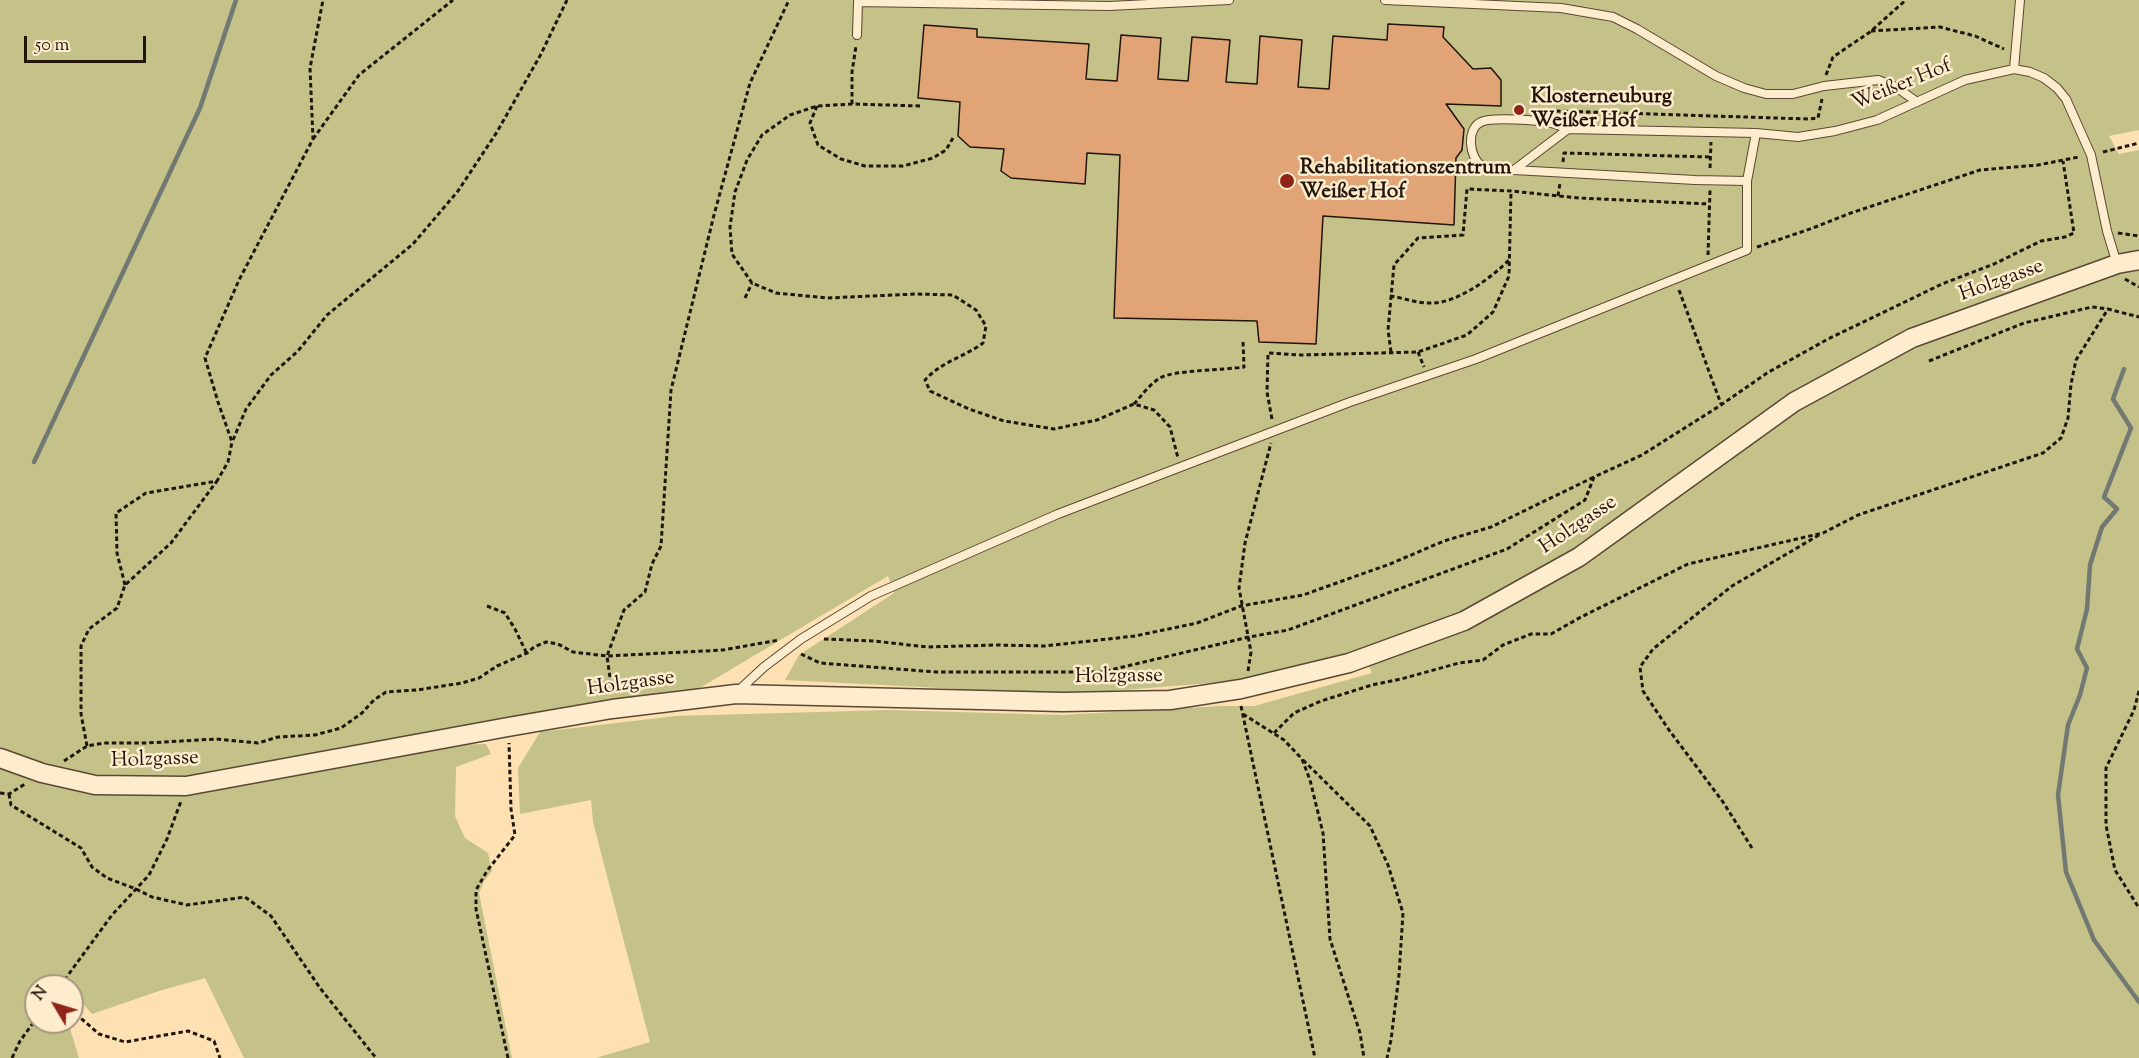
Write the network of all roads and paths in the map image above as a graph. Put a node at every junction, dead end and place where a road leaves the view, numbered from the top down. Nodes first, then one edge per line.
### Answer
1 (324, 0) edge
2 (453, 0) edge
3 (567, 0) edge
4 (789, 0) edge
5 (1229, 0) edge
6 (1385, 0) edge
7 (1906, 0) edge
8 (2020, 0) edge
9 (1109, 3) edge
10 (1870, 32) junction
11 (857, 35) joint
12 (2014, 54) junction
13 (2014, 69) junction
14 (1824, 86) junction
15 (1917, 102) junction
16 (852, 104) junction
17 (817, 106) junction
18 (920, 106) dead end
19 (1551, 111) dead end
20 (1568, 129) junction
21 (1756, 133) junction
22 (953, 138) dead end
23 (313, 139) junction
24 (2139, 143) edge
25 (2091, 155) junction
26 (1710, 157) dead end
27 (2076, 157) dead end
28 (2063, 161) junction
29 (1514, 170) junction
30 (1562, 173) junction
31 (1747, 181) junction
32 (1511, 191) junction
33 (1558, 196) junction
34 (1709, 204) dead end
35 (2107, 231) junction
36 (2139, 236) edge
37 (1747, 250) junction
38 (1509, 260) junction
39 (2139, 260) edge
40 (2117, 264) junction
41 (1675, 279) junction
42 (752, 283) junction
43 (1390, 296) junction
44 (745, 298) dead end
45 (2108, 309) junction
46 (2139, 317) edge
47 (1243, 341) dead end
48 (1391, 352) junction
49 (1929, 361) dead end
50 (1134, 404) junction
51 (1721, 405) junction
52 (1274, 432) junction
53 (232, 442) junction
54 (1180, 468) junction
55 (1594, 477) junction
56 (217, 481) junction
57 (1823, 533) junction
58 (125, 585) junction
59 (487, 606) dead end
60 (1242, 606) junction
61 (1249, 637) junction
62 (801, 639) junction
63 (789, 648) junction
64 (527, 653) junction
65 (607, 656) junction
66 (1241, 689) junction
67 (2139, 691) edge
68 (736, 694) junction
69 (612, 710) junction
70 (508, 727) junction
71 (1274, 734) junction
72 (2, 759) edge
73 (1302, 759) junction
74 (186, 786) junction
75 (0, 794) edge
76 (1752, 848) dead end
77 (136, 889) junction
78 (2139, 908) edge
79 (68, 974) edge
80 (84, 1021) edge
81 (25, 1034) edge
82 (12, 1058) edge
83 (220, 1058) edge
84 (376, 1058) edge
85 (508, 1058) edge
86 (1316, 1058) edge
87 (1364, 1058) edge
88 (1387, 1058) edge

1 - 23 path
2 - 23 path
3 - 53 path
4 - 65 path
5 - 9 lane
6 - 14 lane
7 - 10 path
8 - 12 lane
9 - 11 lane
10 - 12 path
10 - 14 path
11 - 16 path
12 - 13 lane
13 - 15 lane, Weißer Hof
13 - 25 lane, Weißer Hof
14 - 15 lane
14 - 19 path
15 - 21 lane, Weißer Hof
16 - 17 path
16 - 18 path
17 - 22 path
17 - 42 path
20 - 21 lane, Weißer Hof
20 - 29 lane
20 - 29 lane, Weißer Hof
21 - 31 lane
23 - 53 path
24 - 25 path
25 - 35 lane, Weißer Hof
26 - 30 path
27 - 28 path
28 - 37 path
28 - 51 path
29 - 30 lane
30 - 31 lane
30 - 33 path
31 - 37 lane
32 - 33 path
32 - 38 path
32 - 43 path
33 - 34 path
35 - 36 path
35 - 40 lane, Weißer Hof
37 - 41 lane
38 - 43 path
38 - 48 path
39 - 40 street, Holzgasse
40 - 66 street, Holzgasse
41 - 51 path
41 - 52 lane
42 - 44 path
42 - 50 path
43 - 48 path
45 - 46 path
45 - 49 path
45 - 57 path
47 - 50 path
48 - 52 path
50 - 54 path
51 - 55 path
52 - 54 lane
52 - 60 path
53 - 56 path
54 - 62 lane
55 - 60 path
55 - 61 path
56 - 58 path
56 - 58 path
57 - 71 path
57 - 76 path
58 - 64 path
59 - 64 path
60 - 61 path
60 - 62 path
61 - 63 path
61 - 66 path
62 - 63 lane
62 - 65 path
63 - 68 lane
64 - 65 path
65 - 69 path
66 - 68 street, Holzgasse
67 - 78 path
68 - 69 street, Holzgasse
69 - 70 street, Holzgasse
70 - 74 street, Holzgasse
70 - 85 path
71 - 73 path
71 - 86 path
72 - 74 street, Holzgasse
73 - 87 path
73 - 88 path
74 - 77 path
75 - 77 path
77 - 79 path
77 - 84 path
80 - 83 path
81 - 82 path

